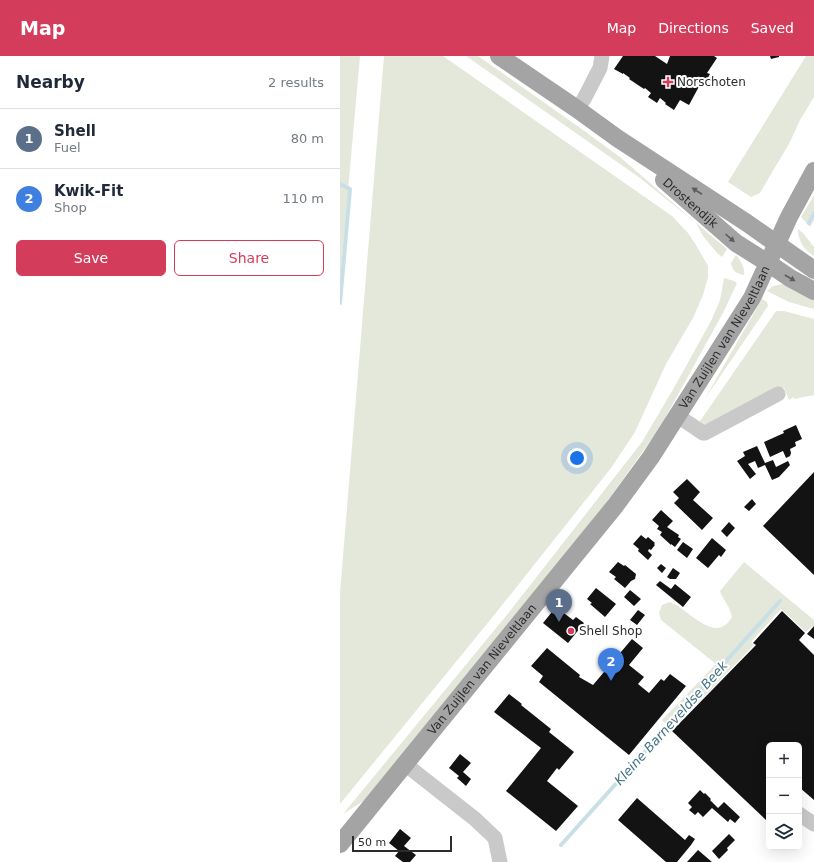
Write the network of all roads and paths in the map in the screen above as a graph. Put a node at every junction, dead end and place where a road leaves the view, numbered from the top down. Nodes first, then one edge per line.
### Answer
1 (499, 56) edge
2 (602, 56) edge
3 (577, 109) junction
4 (617, 138) junction
5 (814, 171) edge
6 (776, 244) junction
7 (768, 263) junction
8 (814, 270) edge
9 (814, 291) edge
10 (778, 394) dead end
11 (678, 416) junction
12 (405, 764) junction
13 (802, 816) edge
14 (814, 824) edge
15 (342, 838) edge
16 (500, 862) edge

1 - 3 main road, Drostendijk
2 - 3 street
3 - 4 main road, Drostendijk
6 -> 4 main road, Drostendijk
4 -> 7 main road, Drostendijk
5 - 6 main road
6 - 7 main road
6 - 8 main road
7 -> 9 main road, Van Zuijlen van Nieveltlaan
7 - 11 main road, Van Zuijlen van Nieveltlaan
10 - 11 street, Van Zuijlen van Nieveltlaan
11 - 12 main road, Van Zuijlen van Nieveltlaan
12 - 15 main road, Van Zuijlen van Nieveltlaan
12 - 16 street
13 - 14 street

